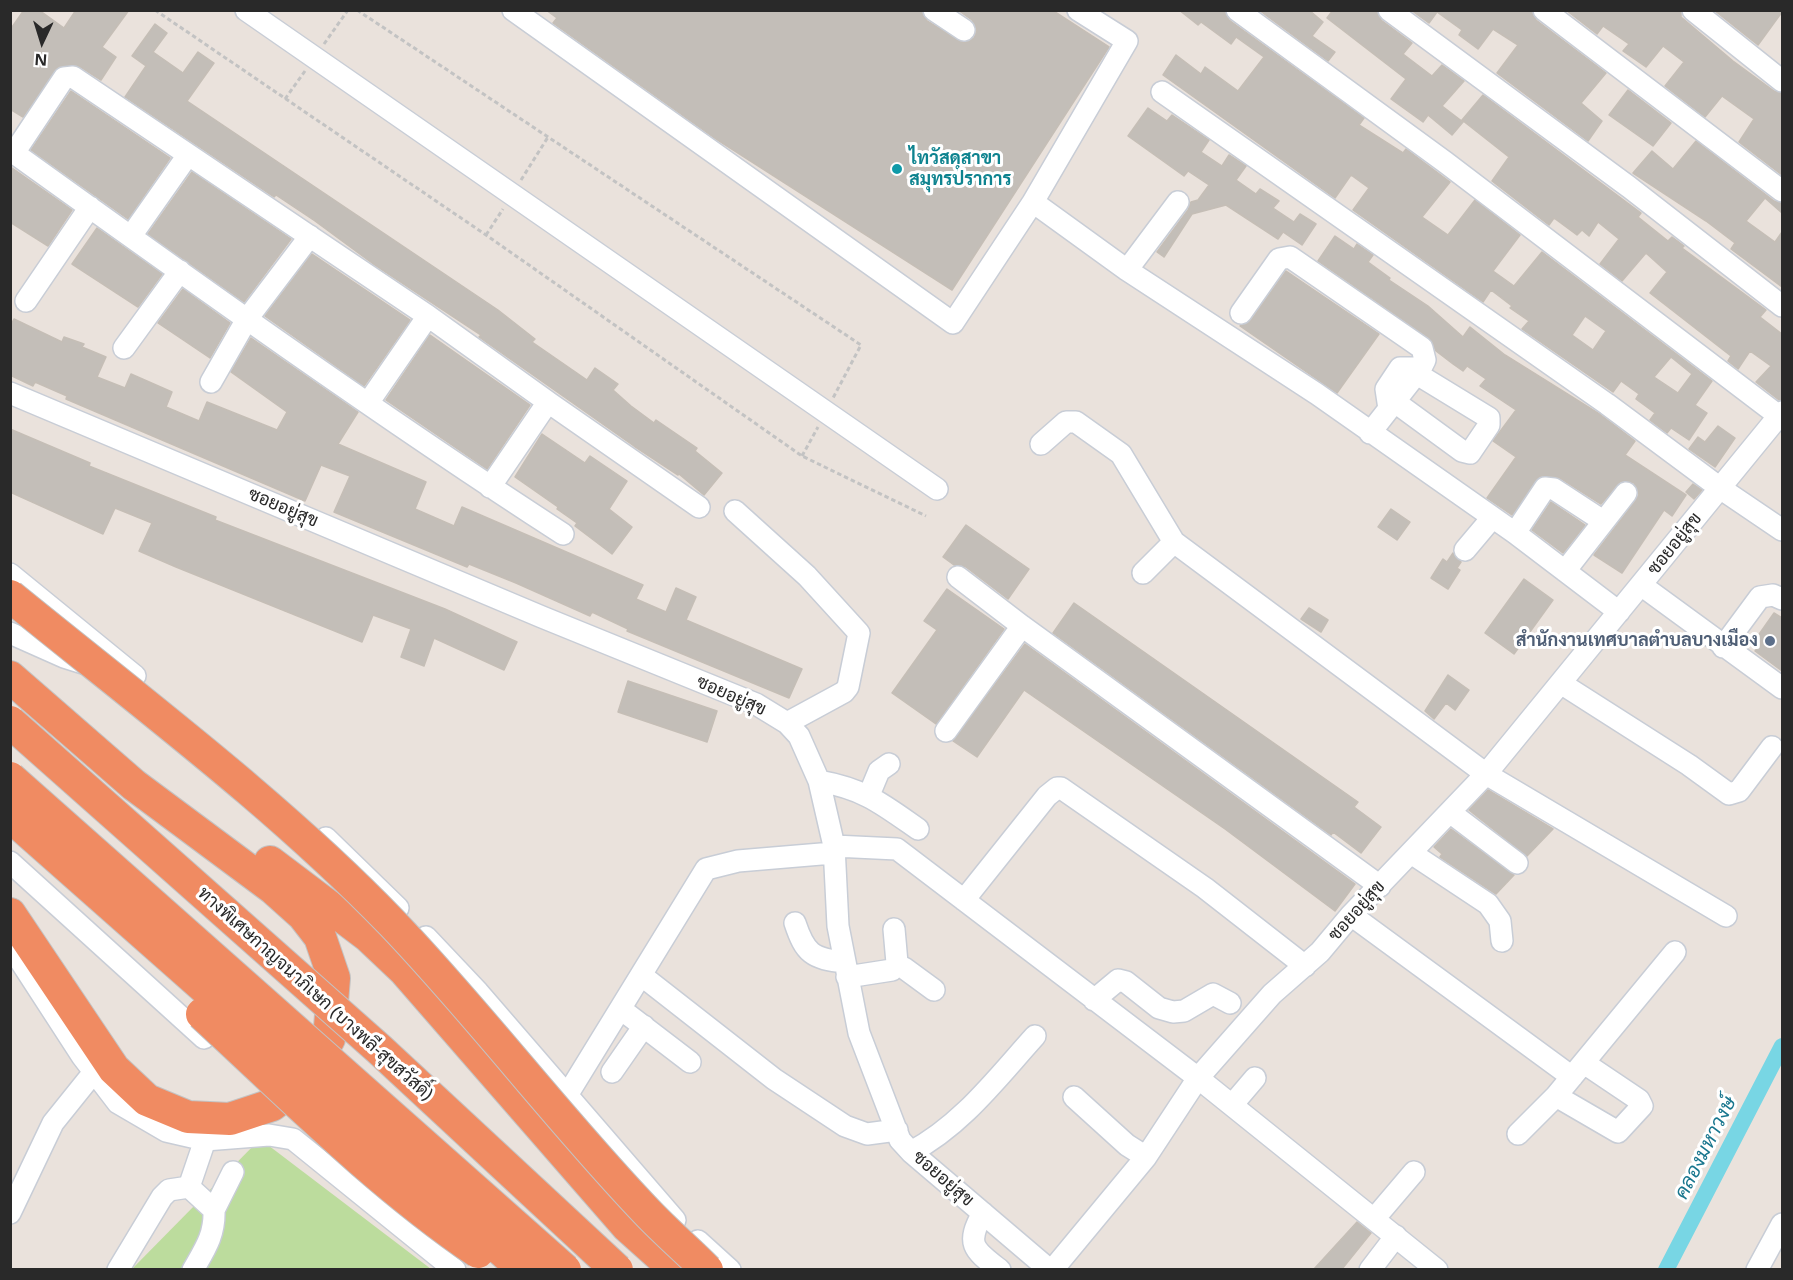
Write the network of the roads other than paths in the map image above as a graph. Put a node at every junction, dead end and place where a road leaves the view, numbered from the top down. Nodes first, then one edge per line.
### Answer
1 (246, 10) edge
2 (513, 10) edge
3 (934, 10) edge
4 (1078, 10) edge
5 (1237, 10) edge
6 (1389, 10) edge
7 (1544, 10) edge
8 (1695, 11) edge
9 (964, 30) dead end
10 (1782, 81) edge
11 (1162, 92) dead end
12 (12, 154) edge
13 (188, 155) junction
14 (1782, 190) edge
15 (1033, 202) junction
16 (1178, 202) dead end
17 (90, 207) junction
18 (131, 236) junction
19 (310, 237) junction
20 (1127, 270) junction
21 (180, 271) junction
22 (26, 301) dead end
23 (1782, 306) edge
24 (1241, 313) dead end
25 (428, 316) junction
26 (247, 319) junction
27 (124, 348) dead end
28 (1419, 371) junction
29 (211, 382) dead end
30 (10, 393) edge
31 (548, 402) junction
32 (368, 403) junction
33 (1392, 406) junction
34 (1781, 414) edge
35 (1371, 433) junction
36 (1041, 444) dead end
37 (490, 487) junction
38 (1720, 488) junction
39 (937, 489) dead end
40 (1626, 493) dead end
41 (699, 507) dead end
42 (735, 511) dead end
43 (1492, 518) junction
44 (1603, 521) junction
45 (1782, 530) edge
46 (1515, 533) junction
47 (563, 534) dead end
48 (1174, 542) junction
49 (1465, 550) dead end
50 (1565, 571) junction
51 (1143, 573) dead end
52 (10, 574) edge
53 (958, 577) dead end
54 (1641, 585) junction
55 (10, 596) edge
56 (1782, 599) edge
57 (1618, 612) junction
58 (1022, 626) junction
59 (10, 633) edge
60 (1723, 647) junction
61 (125, 669) junction
62 (10, 677) edge
63 (1562, 684) junction
64 (1782, 688) edge
65 (10, 722) edge
66 (787, 723) junction
67 (946, 731) dead end
68 (90, 747) junction
69 (1772, 747) dead end
70 (889, 764) dead end
71 (1486, 774) junction
72 (10, 778) edge
73 (819, 781) junction
74 (869, 795) junction
75 (1450, 813) junction
76 (10, 816) edge
77 (918, 829) dead end
78 (10, 835) edge
79 (833, 849) junction
80 (1411, 853) junction
81 (10, 862) edge
82 (1517, 863) dead end
83 (1380, 886) junction
84 (964, 900) junction
85 (10, 914) edge
86 (1351, 915) junction
87 (1726, 916) dead end
88 (795, 923) dead end
89 (894, 929) dead end
90 (1502, 941) dead end
91 (10, 945) edge
92 (1675, 952) dead end
93 (1305, 966) junction
94 (898, 967) junction
95 (846, 969) junction
96 (641, 975) junction
97 (934, 990) dead end
98 (1094, 1000) junction
99 (1230, 1003) dead end
100 (622, 1010) junction
101 (644, 1026) junction
102 (1035, 1036) dead end
103 (204, 1038) dead end
104 (690, 1062) dead end
105 (1578, 1070) junction
106 (94, 1072) junction
107 (612, 1072) dead end
108 (1198, 1078) junction
109 (1255, 1078) dead end
110 (1556, 1096) junction
111 (566, 1097) junction
112 (1074, 1097) dead end
113 (1232, 1105) junction
114 (897, 1130) junction
115 (1518, 1134) dead end
116 (205, 1140) junction
117 (911, 1152) junction
118 (1146, 1157) junction
119 (233, 1172) dead end
120 (1414, 1172) dead end
121 (189, 1187) junction
122 (214, 1210) junction
123 (10, 1213) edge
124 (982, 1213) junction
125 (1374, 1219) junction
126 (1781, 1229) edge
127 (1396, 1236) junction
128 (1049, 1268) edge
129 (118, 1269) edge
130 (194, 1269) edge
131 (455, 1269) edge
132 (506, 1269) edge
133 (524, 1269) edge
134 (565, 1269) edge
135 (616, 1269) edge
136 (676, 1269) edge
137 (707, 1269) edge
138 (730, 1269) edge
139 (1000, 1269) edge
140 (1370, 1269) edge
141 (1437, 1269) edge
142 (1757, 1269) edge

1 - 39 street
2 - 15 street
3 - 9 street
4 - 15 street
5 - 34 street
6 - 23 street
7 - 14 street
8 - 10 street
11 - 38 street
12 - 13 street
12 - 17 street
13 - 18 street
13 - 19 street
15 - 20 street
16 - 20 street
17 - 18 street
17 - 22 street
18 - 21 street
19 - 25 street
19 - 26 street
20 - 35 street
21 - 26 street
21 - 27 street
24 - 28 street
25 - 31 street
25 - 32 street
26 - 29 street
26 - 32 street
28 - 33 street
28 - 33 street
30 - 66 street, ซอยอยู่สุข
31 - 37 street
31 - 41 street
32 - 37 street
33 - 35 street
34 - 38 street, ซอยอยู่สุข
35 - 43 street
36 - 48 street
37 - 47 street
38 - 45 street
38 - 54 street, ซอยอยู่สุข
40 - 44 street
42 - 66 street
43 - 46 street
43 - 49 street
44 - 46 street
44 - 50 street
46 - 50 street
48 - 51 street
48 - 71 street
50 - 57 street
52 - 61 street
53 - 58 street
54 - 57 street, ซอยอยู่สุข
54 - 60 street
55 - 137 highway, bridge
56 - 60 street
57 - 63 street, ซอยอยู่สุข
58 - 67 street
58 - 83 street
59 - 61 street
60 - 64 street
61 - 111 street
62 - 68 highway
63 - 69 street
63 - 71 street, ซอยอยู่สุข
65 - 135 highway, ทางพิเศษกาญจนาภิเษก (บางพลี-สุขสวัสดิ์), bridge
66 - 73 street, ซอยอยู่สุข
68 - 85 highway
68 - 136 highway
70 - 74 street
71 - 75 street, ซอยอยู่สุข
71 - 87 street
72 - 134 highway, bridge
73 - 74 street
73 - 79 street, ซอยอยู่สุข
74 - 77 street
75 - 80 street, ซอยอยู่สุข
75 - 82 street
76 - 133 highway, bridge
78 - 132 highway, bridge
79 - 84 street
79 - 95 street, ซอยอยู่สุข
79 - 96 street
80 - 83 street, ซอยอยู่สุข
80 - 90 street
81 - 103 street
83 - 86 street, ซอยอยู่สุข
84 - 93 street
84 - 98 street
86 - 93 street, ซอยอยู่สุข
86 - 105 street
88 - 95 street
89 - 94 street
91 - 106 street
92 - 105 street
93 - 108 street, ซอยอยู่สุข
94 - 95 street
94 - 97 street
95 - 114 street, ซอยอยู่สุข
96 - 100 street
96 - 114 street
98 - 99 street
98 - 108 street
100 - 101 street
100 - 111 street
101 - 104 street
101 - 107 street
102 - 117 street
105 - 110 street
105 - 110 street
106 - 116 street
106 - 123 street
108 - 113 street
108 - 118 street, ซอยอยู่สุข
109 - 113 street
110 - 115 street
111 - 138 street
112 - 118 street
113 - 125 street
114 - 117 street, ซอยอยู่สุข
116 - 121 street
116 - 131 street
117 - 124 street, ซอยอยู่สุข
118 - 128 street, ซอยอยู่สุข
119 - 122 street
120 - 125 street
121 - 122 street
121 - 129 street
122 - 130 street
124 - 128 street, ซอยอยู่สุข
124 - 139 street
125 - 127 street
126 - 142 street
127 - 140 street
127 - 141 street

